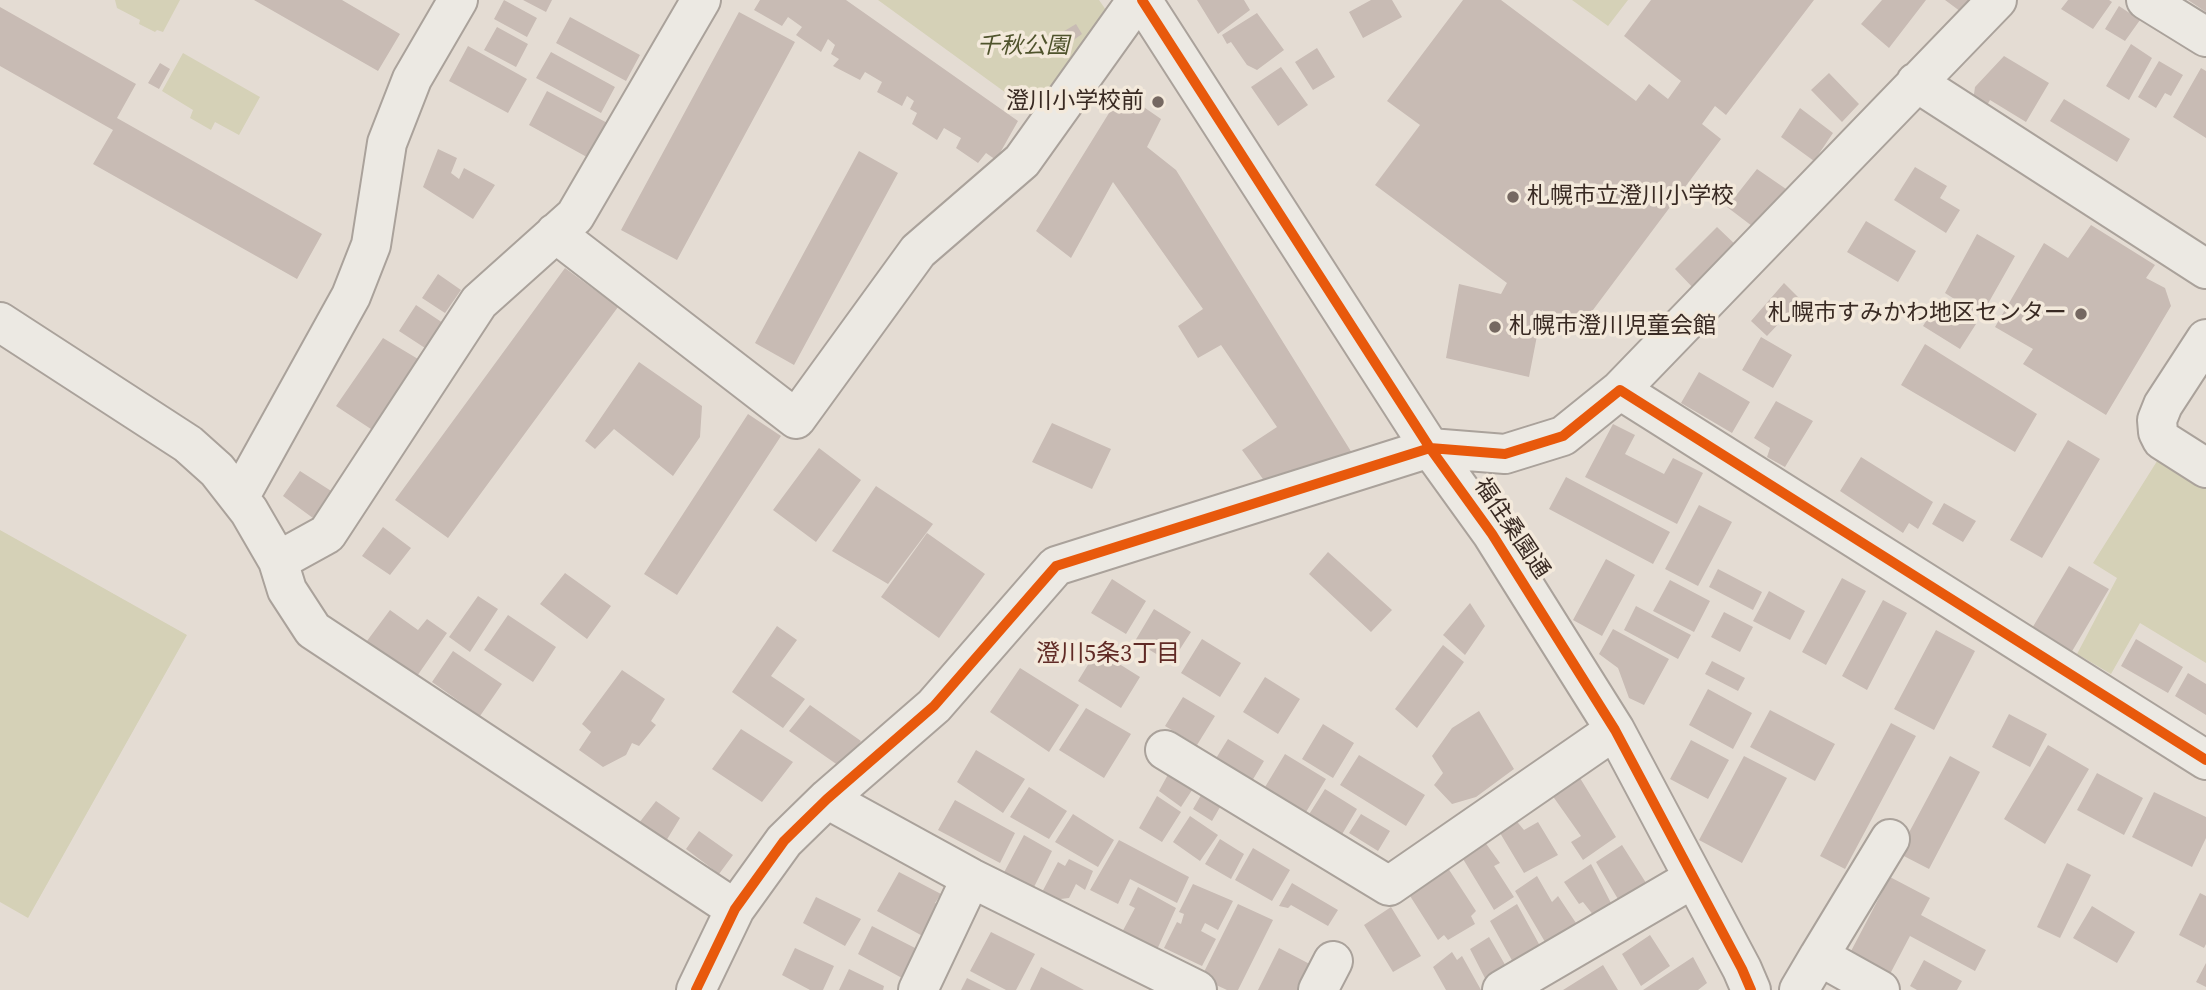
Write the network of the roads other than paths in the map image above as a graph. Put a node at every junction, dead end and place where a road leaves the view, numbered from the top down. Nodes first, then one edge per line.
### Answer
1 (458, 0) edge
2 (701, 0) edge
3 (1137, 0) edge
4 (1142, 0) edge
5 (1997, 0) edge
6 (2147, 0) edge
7 (2206, 37) edge
8 (1916, 82) junction
9 (555, 233) junction
10 (2206, 269) edge
11 (0, 322) edge
12 (2206, 339) edge
13 (1620, 390) junction
14 (1430, 448) junction
15 (2206, 468) edge
16 (239, 498) junction
17 (278, 561) junction
18 (1615, 730) junction
19 (1165, 750) dead end
20 (2206, 760) edge
21 (827, 799) junction
22 (1890, 839) dead end
23 (971, 878) junction
24 (1692, 878) junction
25 (735, 909) junction
26 (1818, 956) junction
27 (696, 990) edge
28 (918, 990) edge
29 (1197, 990) edge
30 (1502, 990) edge
31 (1751, 990) edge
32 (1799, 990) edge
33 (1880, 990) edge

1 - 16 street
2 - 9 street
3 - 9 street
4 - 14 street, 福住桑園通
5 - 8 street
6 - 7 street
8 - 10 street
8 - 13 street
9 - 17 street
11 - 16 street
12 - 15 street
13 - 14 street
13 - 20 street
14 - 18 street, 福住桑園通
14 - 21 street
16 - 17 street
17 - 25 street
18 - 19 street
18 - 24 street, 福住桑園通
21 - 23 street
21 - 25 street
22 - 26 street
23 - 28 street
23 - 29 street
24 - 30 street
24 - 31 street, 福住桑園通
25 - 27 street
26 - 32 street
26 - 33 street

